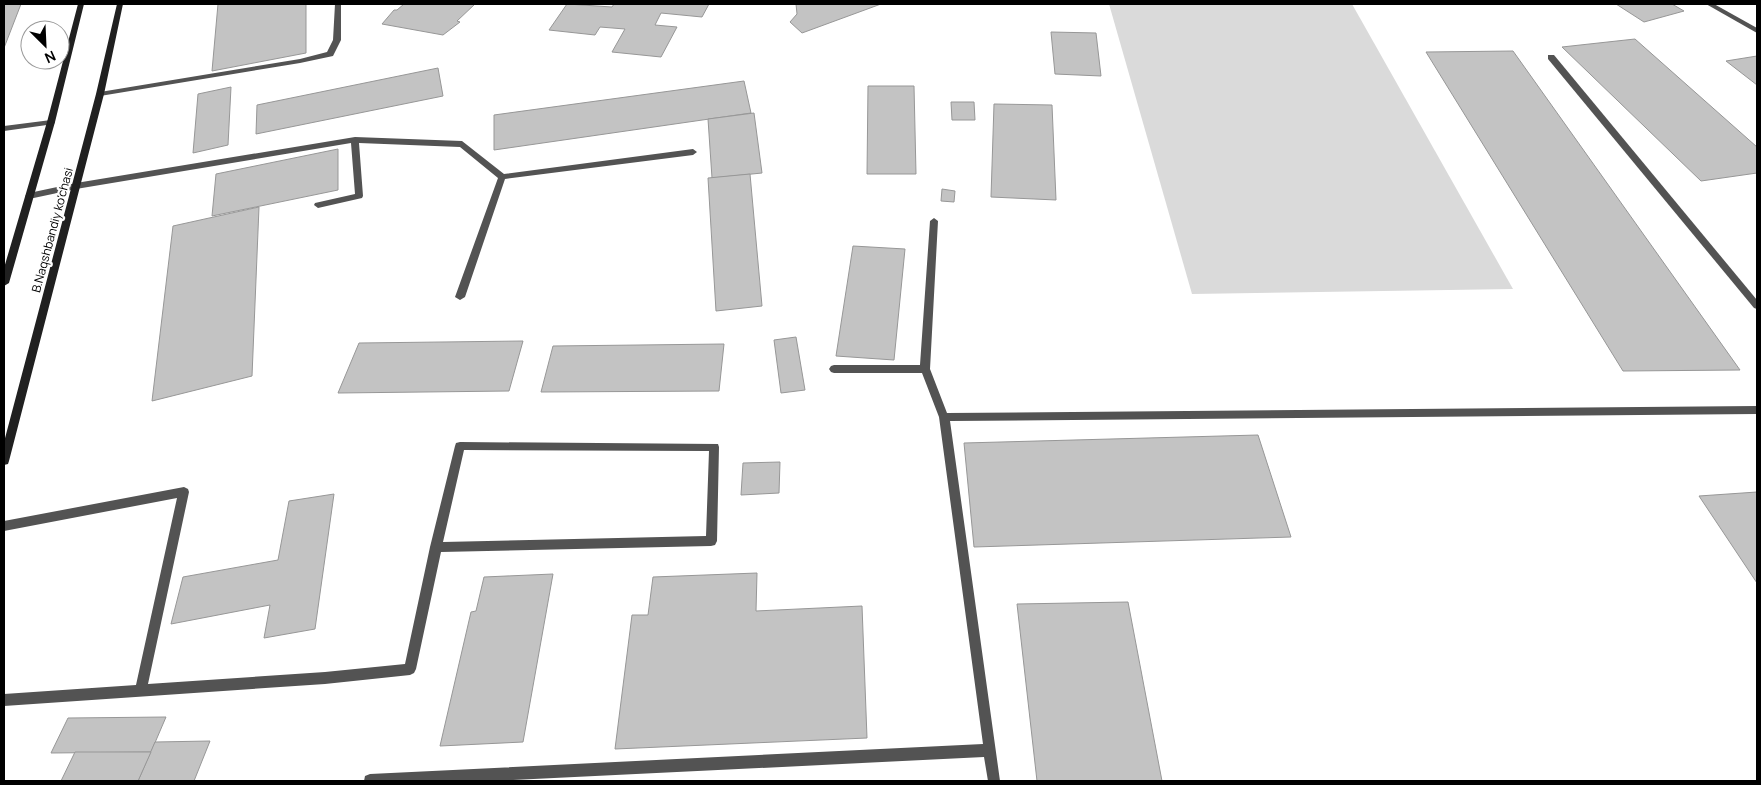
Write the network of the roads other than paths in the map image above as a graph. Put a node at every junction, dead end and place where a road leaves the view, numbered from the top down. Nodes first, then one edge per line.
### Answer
1 (81, 4) edge
2 (120, 4) edge
3 (338, 4) edge
4 (1709, 4) edge
5 (1757, 31) edge
6 (1551, 57) dead end
7 (100, 94) junction
8 (51, 122) junction
9 (5, 131) edge
10 (356, 140) junction
11 (693, 152) dead end
12 (502, 177) junction
13 (76, 186) junction
14 (29, 196) junction
15 (318, 205) dead end
16 (934, 221) dead end
17 (4, 283) edge
18 (460, 297) dead end
19 (1757, 306) edge
20 (834, 369) dead end
21 (925, 369) junction
22 (1757, 410) edge
23 (944, 417) junction
24 (4, 461) edge
25 (4, 526) edge
26 (436, 547) junction
27 (141, 690) junction
28 (4, 700) edge
29 (989, 750) junction
30 (370, 781) edge
31 (994, 781) edge

1 - 8 main road
2 - 7 main road, B.Naqshbandiy ko'chasi
3 - 7 street
4 - 5 street
6 - 19 street
7 - 13 main road, B.Naqshbandiy ko'chasi
8 - 9 street
8 - 14 main road
10 - 12 street
10 - 13 street
10 - 15 street
11 - 12 street
12 - 18 street
13 - 14 street
13 - 24 main road, B.Naqshbandiy ko'chasi
14 - 17 main road
16 - 21 street
20 - 21 street
21 - 23 street
22 - 23 street
23 - 29 street
25 - 27 street
26 - 26 street
26 - 27 street
27 - 28 street
29 - 30 street
29 - 31 street

